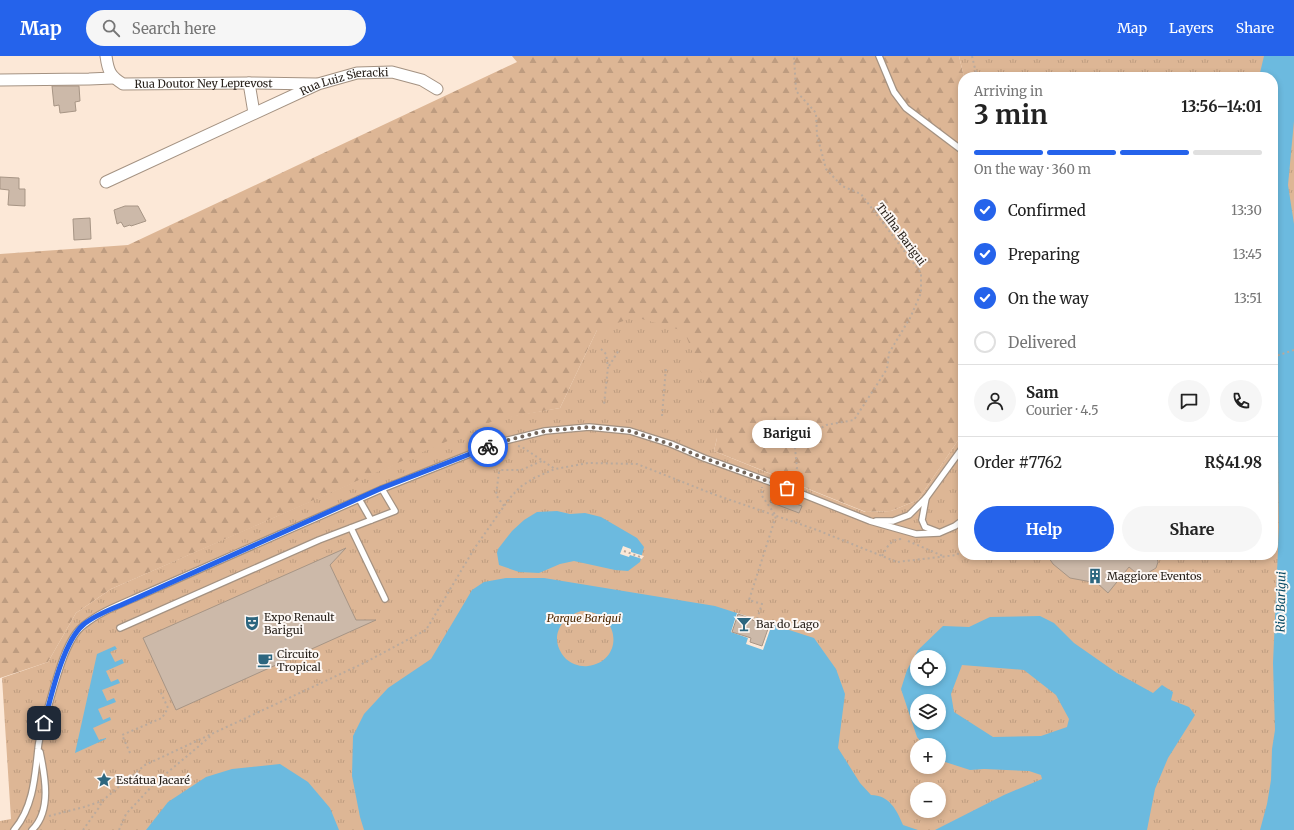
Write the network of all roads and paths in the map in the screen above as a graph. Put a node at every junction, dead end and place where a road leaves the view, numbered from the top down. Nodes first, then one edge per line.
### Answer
1 (106, 56) edge
2 (794, 56) edge
3 (879, 56) edge
4 (972, 56) edge
5 (975, 72) edge
6 (113, 78) junction
7 (0, 80) edge
8 (249, 83) junction
9 (318, 84) junction
10 (437, 89) dead end
11 (254, 113) junction
12 (958, 147) edge
13 (106, 182) dead end
14 (601, 349) dead end
15 (619, 350) dead end
16 (1294, 350) edge
17 (1278, 355) edge
18 (608, 367) junction
19 (666, 367) dead end
20 (604, 405) dead end
21 (662, 416) dead end
22 (500, 442) junction
23 (958, 454) edge
24 (542, 461) junction
25 (555, 470) junction
26 (762, 479) junction
27 (382, 488) junction
28 (787, 488) junction
29 (926, 498) junction
30 (359, 499) junction
31 (504, 506) junction
32 (776, 516) junction
33 (371, 520) junction
34 (870, 521) junction
35 (958, 524) edge
36 (351, 528) junction
37 (939, 533) junction
38 (624, 551) dead end
39 (958, 553) edge
40 (882, 556) junction
41 (944, 556) junction
42 (643, 558) dead end
43 (385, 599) dead end
44 (757, 619) dead end
45 (120, 628) dead end
46 (161, 693) dead end
47 (215, 732) junction
48 (38, 746) junction
49 (130, 753) dead end
50 (102, 801) junction
51 (40, 818) junction
52 (14, 830) edge
53 (32, 830) edge
54 (83, 830) edge
55 (119, 830) edge

1 - 6 street
2 - 28 path, Trilha Barigui
3 - 12 lane
4 - 5 path
6 - 7 street
6 - 8 street, Rua Doutor Ney Leprevost
8 - 9 street, Rua Doutor Ney Leprevost
8 - 11 street
9 - 10 street, Rua Luiz Sieracki
9 - 11 street, Rua Luiz Sieracki
11 - 13 street, Rua Luiz Sieracki
14 - 18 path
15 - 18 path
16 - 17 path
18 - 20 path
19 - 21 path
22 - 24 path
22 - 26 lane
22 - 27 lane
23 - 29 lane
24 - 25 path
24 - 31 path
25 - 31 path
25 - 32 path
26 - 28 lane
26 - 32 path
27 - 30 lane
27 - 33 lane
28 - 34 lane
29 - 34 lane
29 - 37 lane
30 - 33 lane
30 - 48 lane
31 - 47 path
32 - 40 path
32 - 44 path
33 - 36 lane
34 - 37 lane
35 - 37 lane
36 - 43 lane
36 - 45 lane
38 - 42 path
39 - 41 path
40 - 41 path
40 - 41 path
46 - 49 path
47 - 50 path
47 - 55 path
48 - 51 lane
48 - 52 lane
50 - 51 path
50 - 54 path
51 - 53 lane

